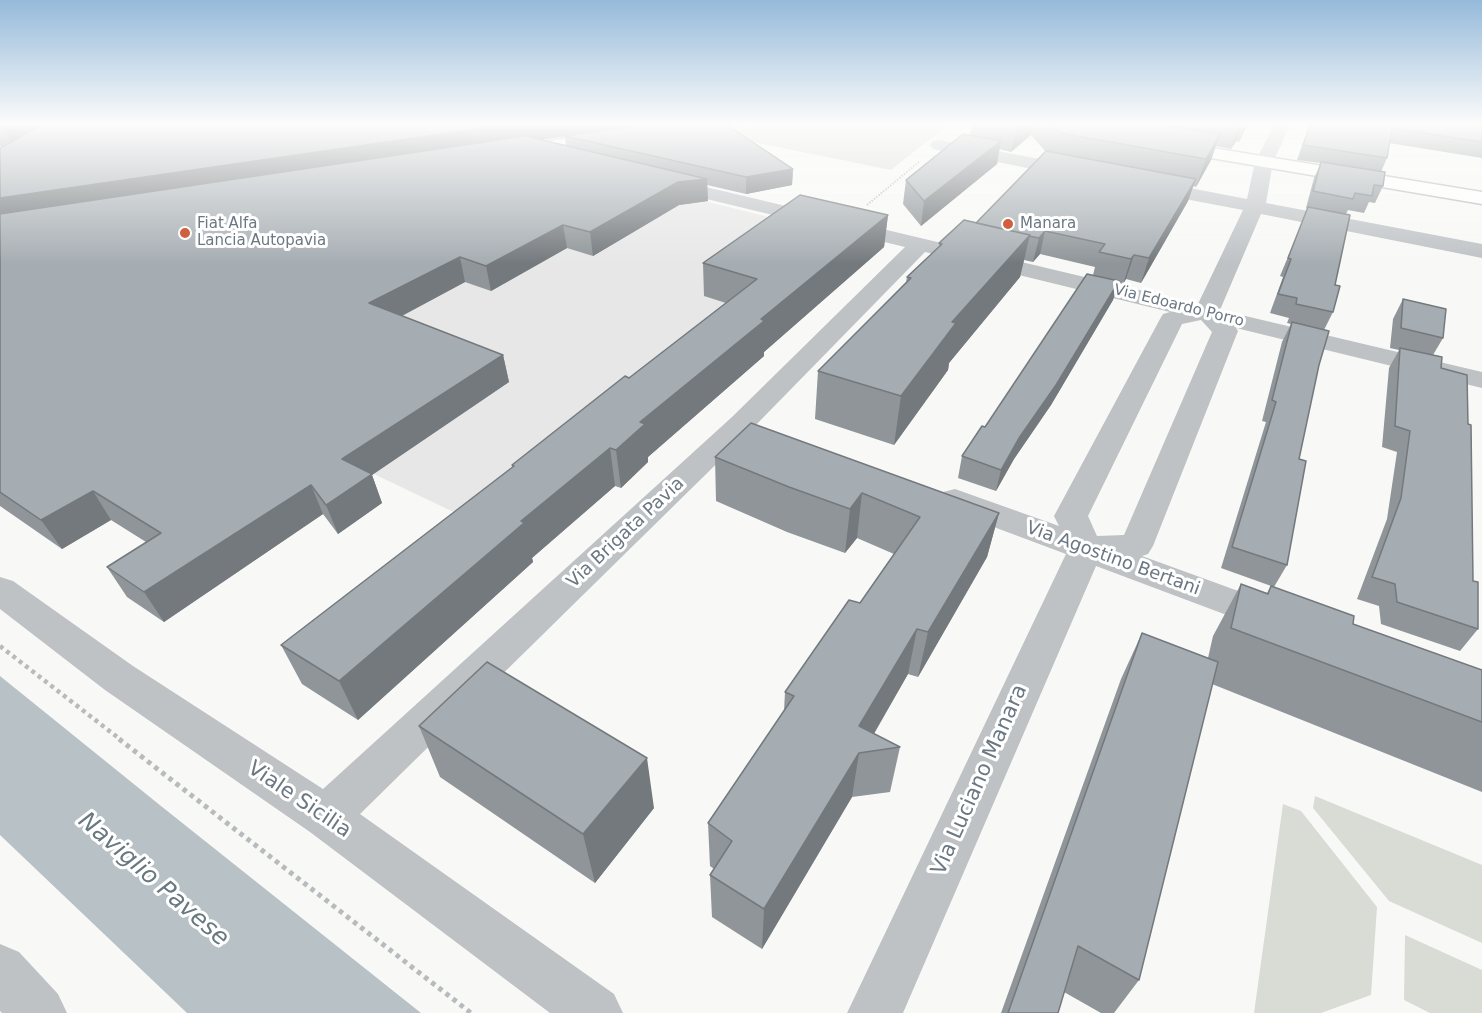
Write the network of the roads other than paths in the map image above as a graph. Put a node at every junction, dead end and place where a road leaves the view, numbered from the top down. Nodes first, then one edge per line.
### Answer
1 (1066, 170) edge
2 (1262, 170) edge
3 (1314, 170) edge
4 (1091, 175) edge
5 (644, 178) edge
6 (1126, 182) edge
7 (1482, 198) edge
8 (1255, 206) junction
9 (921, 244) junction
10 (1482, 251) edge
11 (1206, 312) junction
12 (1482, 380) edge
13 (742, 423) junction
14 (775, 435) edge
15 (930, 492) edge
16 (1086, 548) junction
17 (0, 590) edge
18 (1306, 631) edge
19 (326, 817) junction
20 (0, 971) edge
21 (39, 1013) edge
22 (595, 1013) edge
23 (875, 1013) edge

1 - 4 street
2 - 8 street
3 - 7 street
5 - 9 street, Via Edoardo Porro
6 - 8 street
8 - 10 street
8 - 11 street
9 - 11 street, Via Edoardo Porro
9 - 13 street, Via Brigata Pavia
11 - 12 street, Via Edoardo Porro
11 - 16 street
11 - 16 street
13 - 14 street
13 - 19 street, Via Brigata Pavia
15 - 16 street, Via Agostino Bertani
16 - 18 street, Via Agostino Bertani
16 - 23 street, Via Luciano Manara
17 - 19 street, Viale Sicilia
19 - 22 street, Viale Sicilia
20 - 21 street

